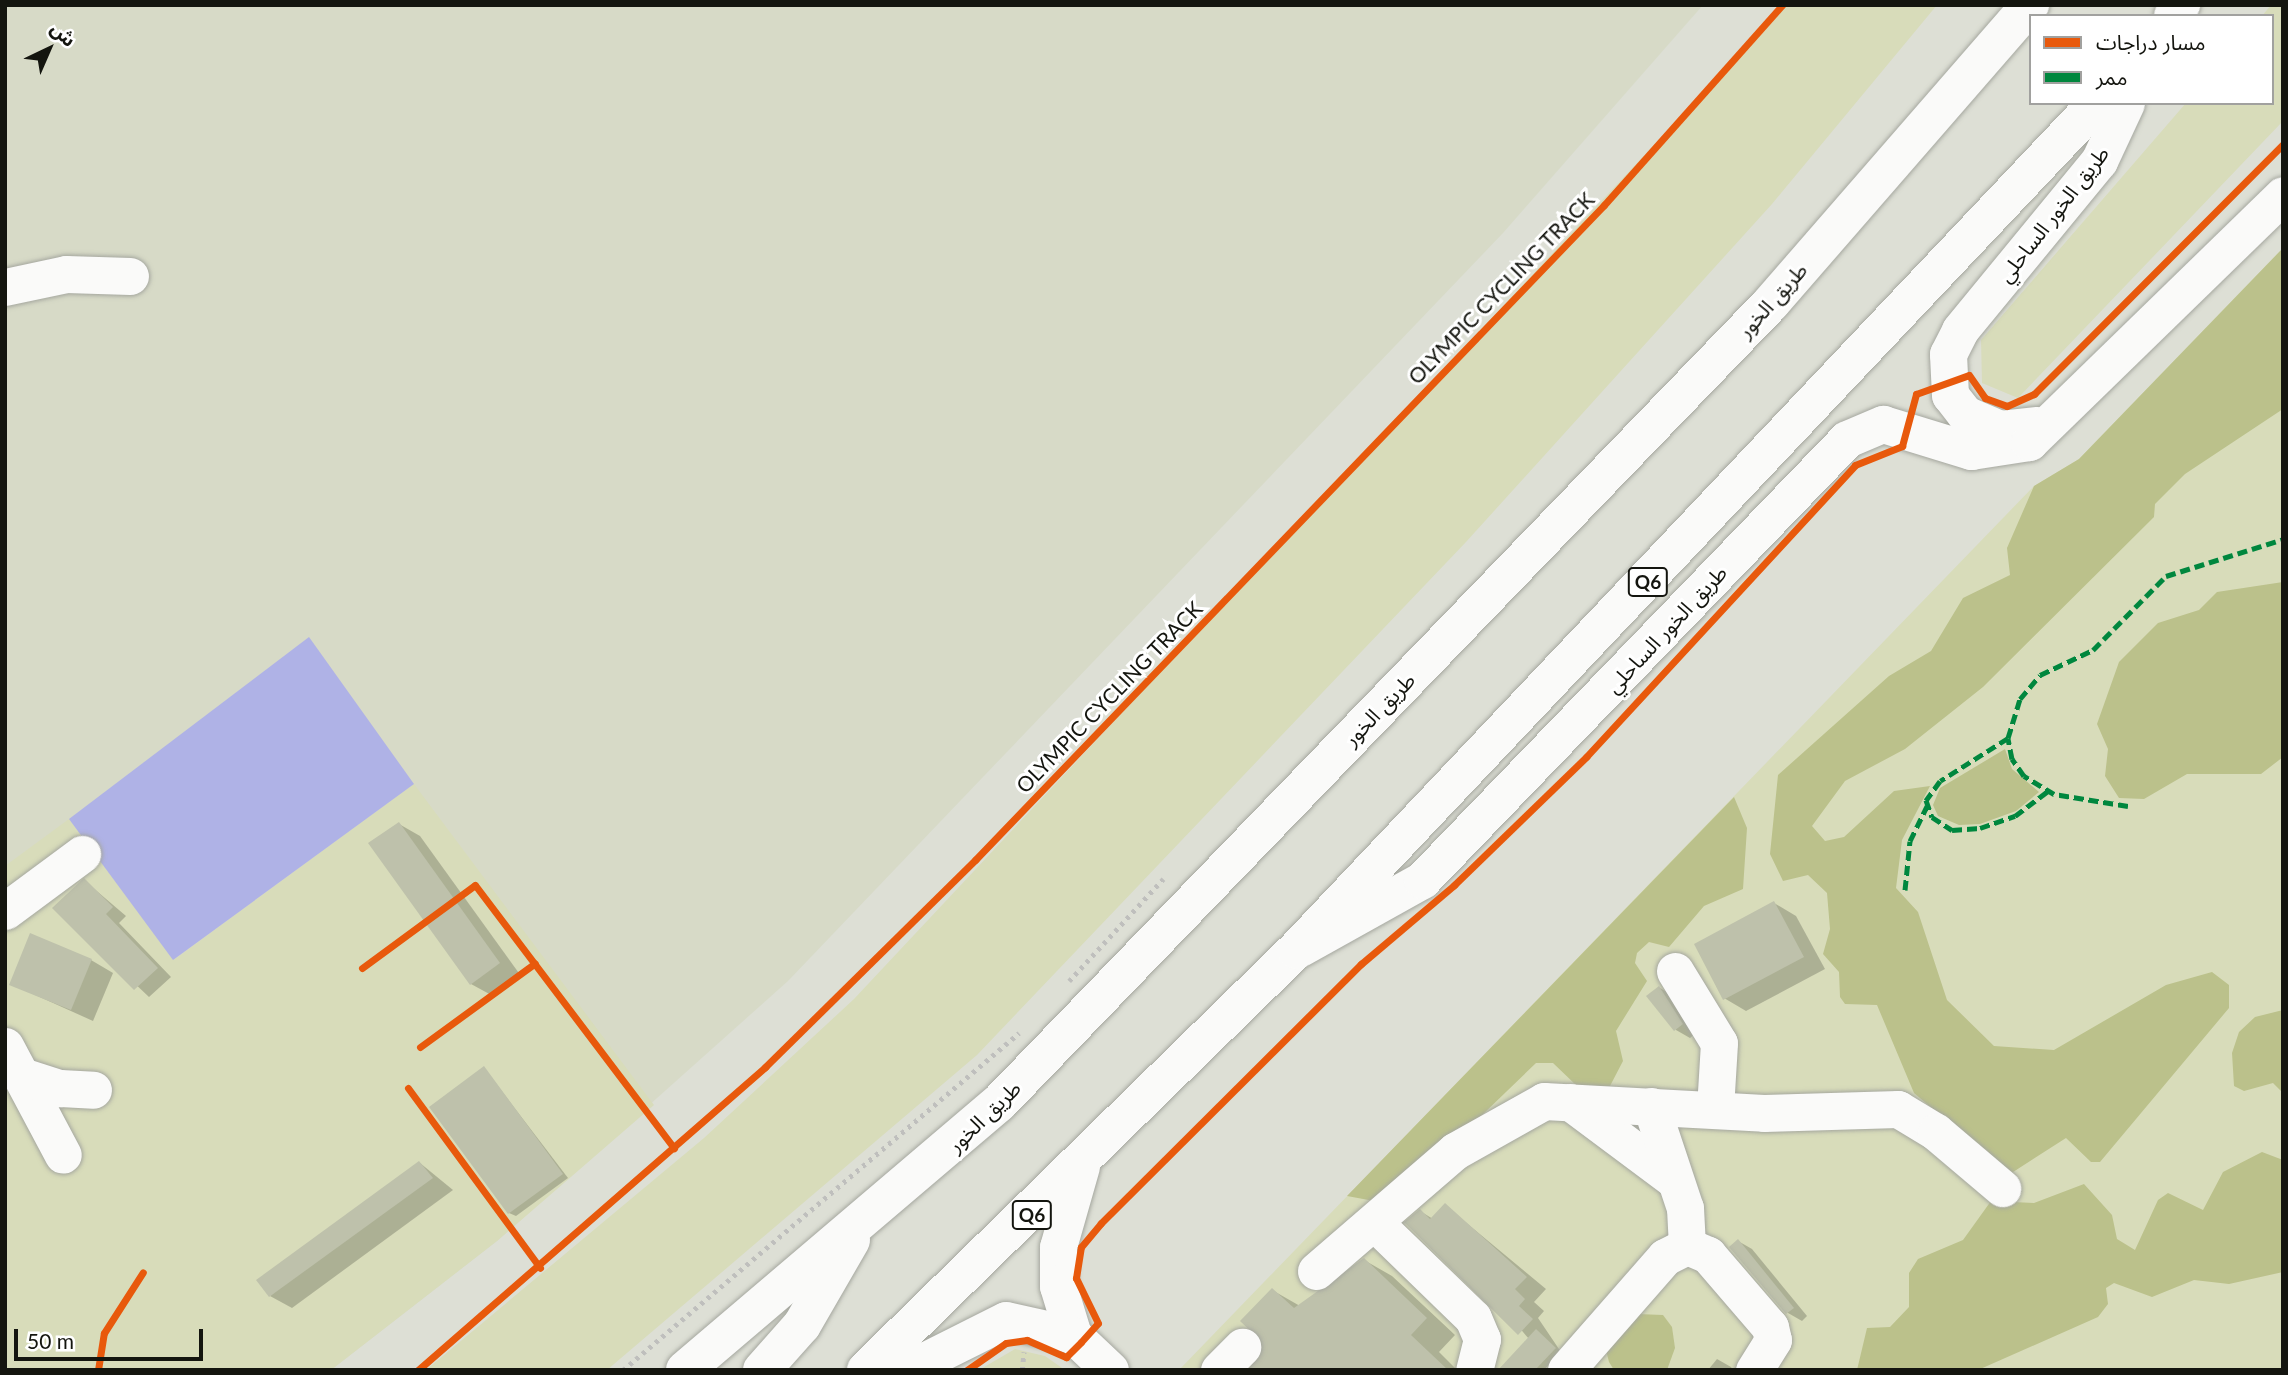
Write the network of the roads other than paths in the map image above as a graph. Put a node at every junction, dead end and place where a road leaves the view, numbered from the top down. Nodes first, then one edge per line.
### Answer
1 (2030, 5) edge
2 (2095, 105) edge
3 (2125, 105) edge
4 (2283, 195) edge
5 (130, 276) dead end
6 (5, 287) edge
7 (2062, 417) junction
8 (82, 854) dead end
9 (5, 911) edge
10 (1296, 950) junction
11 (1675, 971) dead end
12 (14, 1061) edge
13 (93, 1090) dead end
14 (1566, 1100) junction
15 (1651, 1106) junction
16 (1715, 1108) junction
17 (63, 1155) dead end
18 (1081, 1166) junction
19 (1674, 1179) junction
20 (2002, 1188) dead end
21 (1375, 1223) junction
22 (855, 1228) junction
23 (1687, 1246) junction
24 (1316, 1271) dead end
25 (1073, 1335) junction
26 (1773, 1360) edge
27 (867, 1369) edge
28 (685, 1370) edge
29 (762, 1370) edge
30 (1110, 1370) edge
31 (1474, 1370) edge
32 (1566, 1370) edge

1 - 22 highway, طريق الخور
2 - 10 highway, Q6
3 - 7 street, طريق الخور الساحلي
4 - 7 street, طريق الخور الساحلي
5 - 6 street
7 - 10 street, طريق الخور الساحلي
8 - 9 street
10 - 18 highway, Q6
11 - 16 street
12 - 13 street
12 - 17 street
14 - 15 street
14 - 19 street
14 - 21 street
15 - 16 street
15 - 19 street
16 - 20 street
18 - 25 street
18 - 27 highway, Q6
19 - 23 street
21 - 24 street
21 - 31 street
22 - 28 highway, طريق الخور
22 - 29 highway
23 - 26 street
23 - 32 street
25 - 27 street
25 - 30 street

